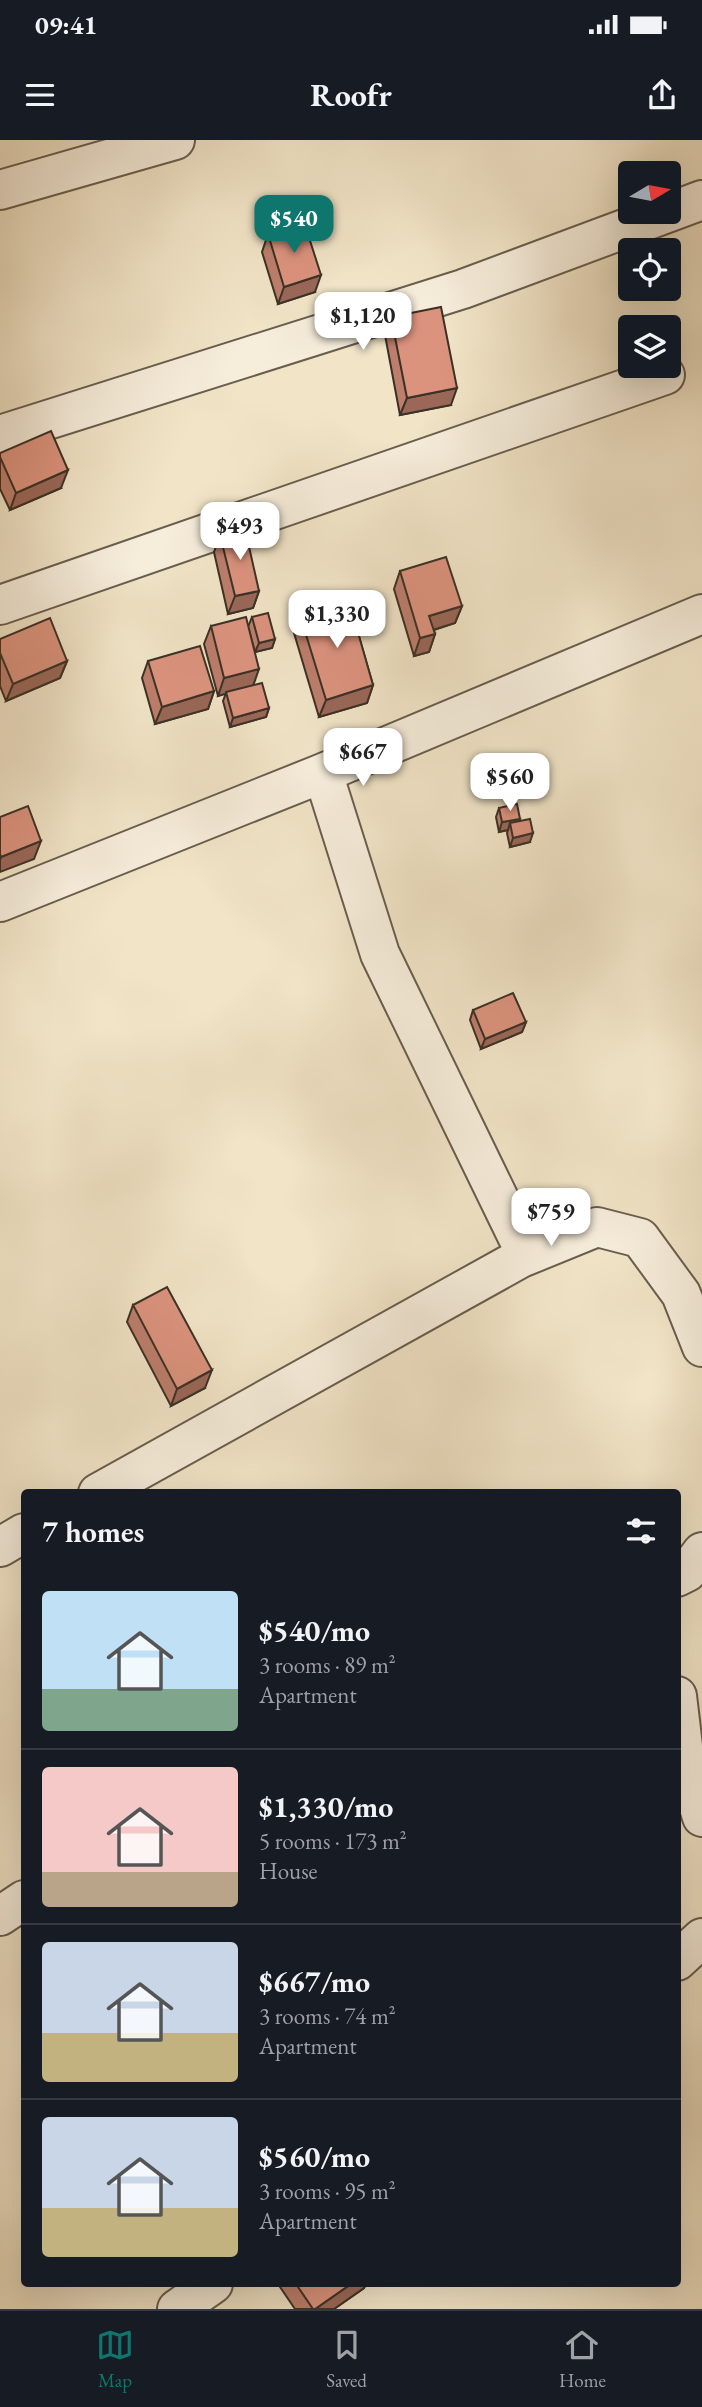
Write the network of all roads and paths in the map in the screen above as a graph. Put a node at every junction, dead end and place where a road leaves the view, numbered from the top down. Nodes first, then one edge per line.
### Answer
1 (175, 140) edge
2 (0, 190) edge
3 (702, 200) edge
4 (656, 378) edge
5 (0, 435) edge
6 (0, 605) edge
7 (702, 614) edge
8 (323, 773) junction
9 (0, 902) edge
10 (521, 1258) junction
11 (702, 1347) edge
12 (105, 1489) edge
13 (21, 1535) edge
14 (0, 1547) edge
15 (702, 1552) edge
16 (681, 1575) edge
17 (681, 1734) edge
18 (702, 1817) edge
19 (21, 1902) edge
20 (0, 1916) edge
21 (702, 1938) edge
22 (681, 1957) edge
23 (209, 2287) edge
24 (177, 2309) edge

1 - 2 street
3 - 5 street
4 - 6 street
7 - 8 street
8 - 9 street
8 - 10 street
10 - 11 street
10 - 12 street
13 - 14 street
15 - 16 street
17 - 18 street
19 - 20 street
21 - 22 street
23 - 24 street

